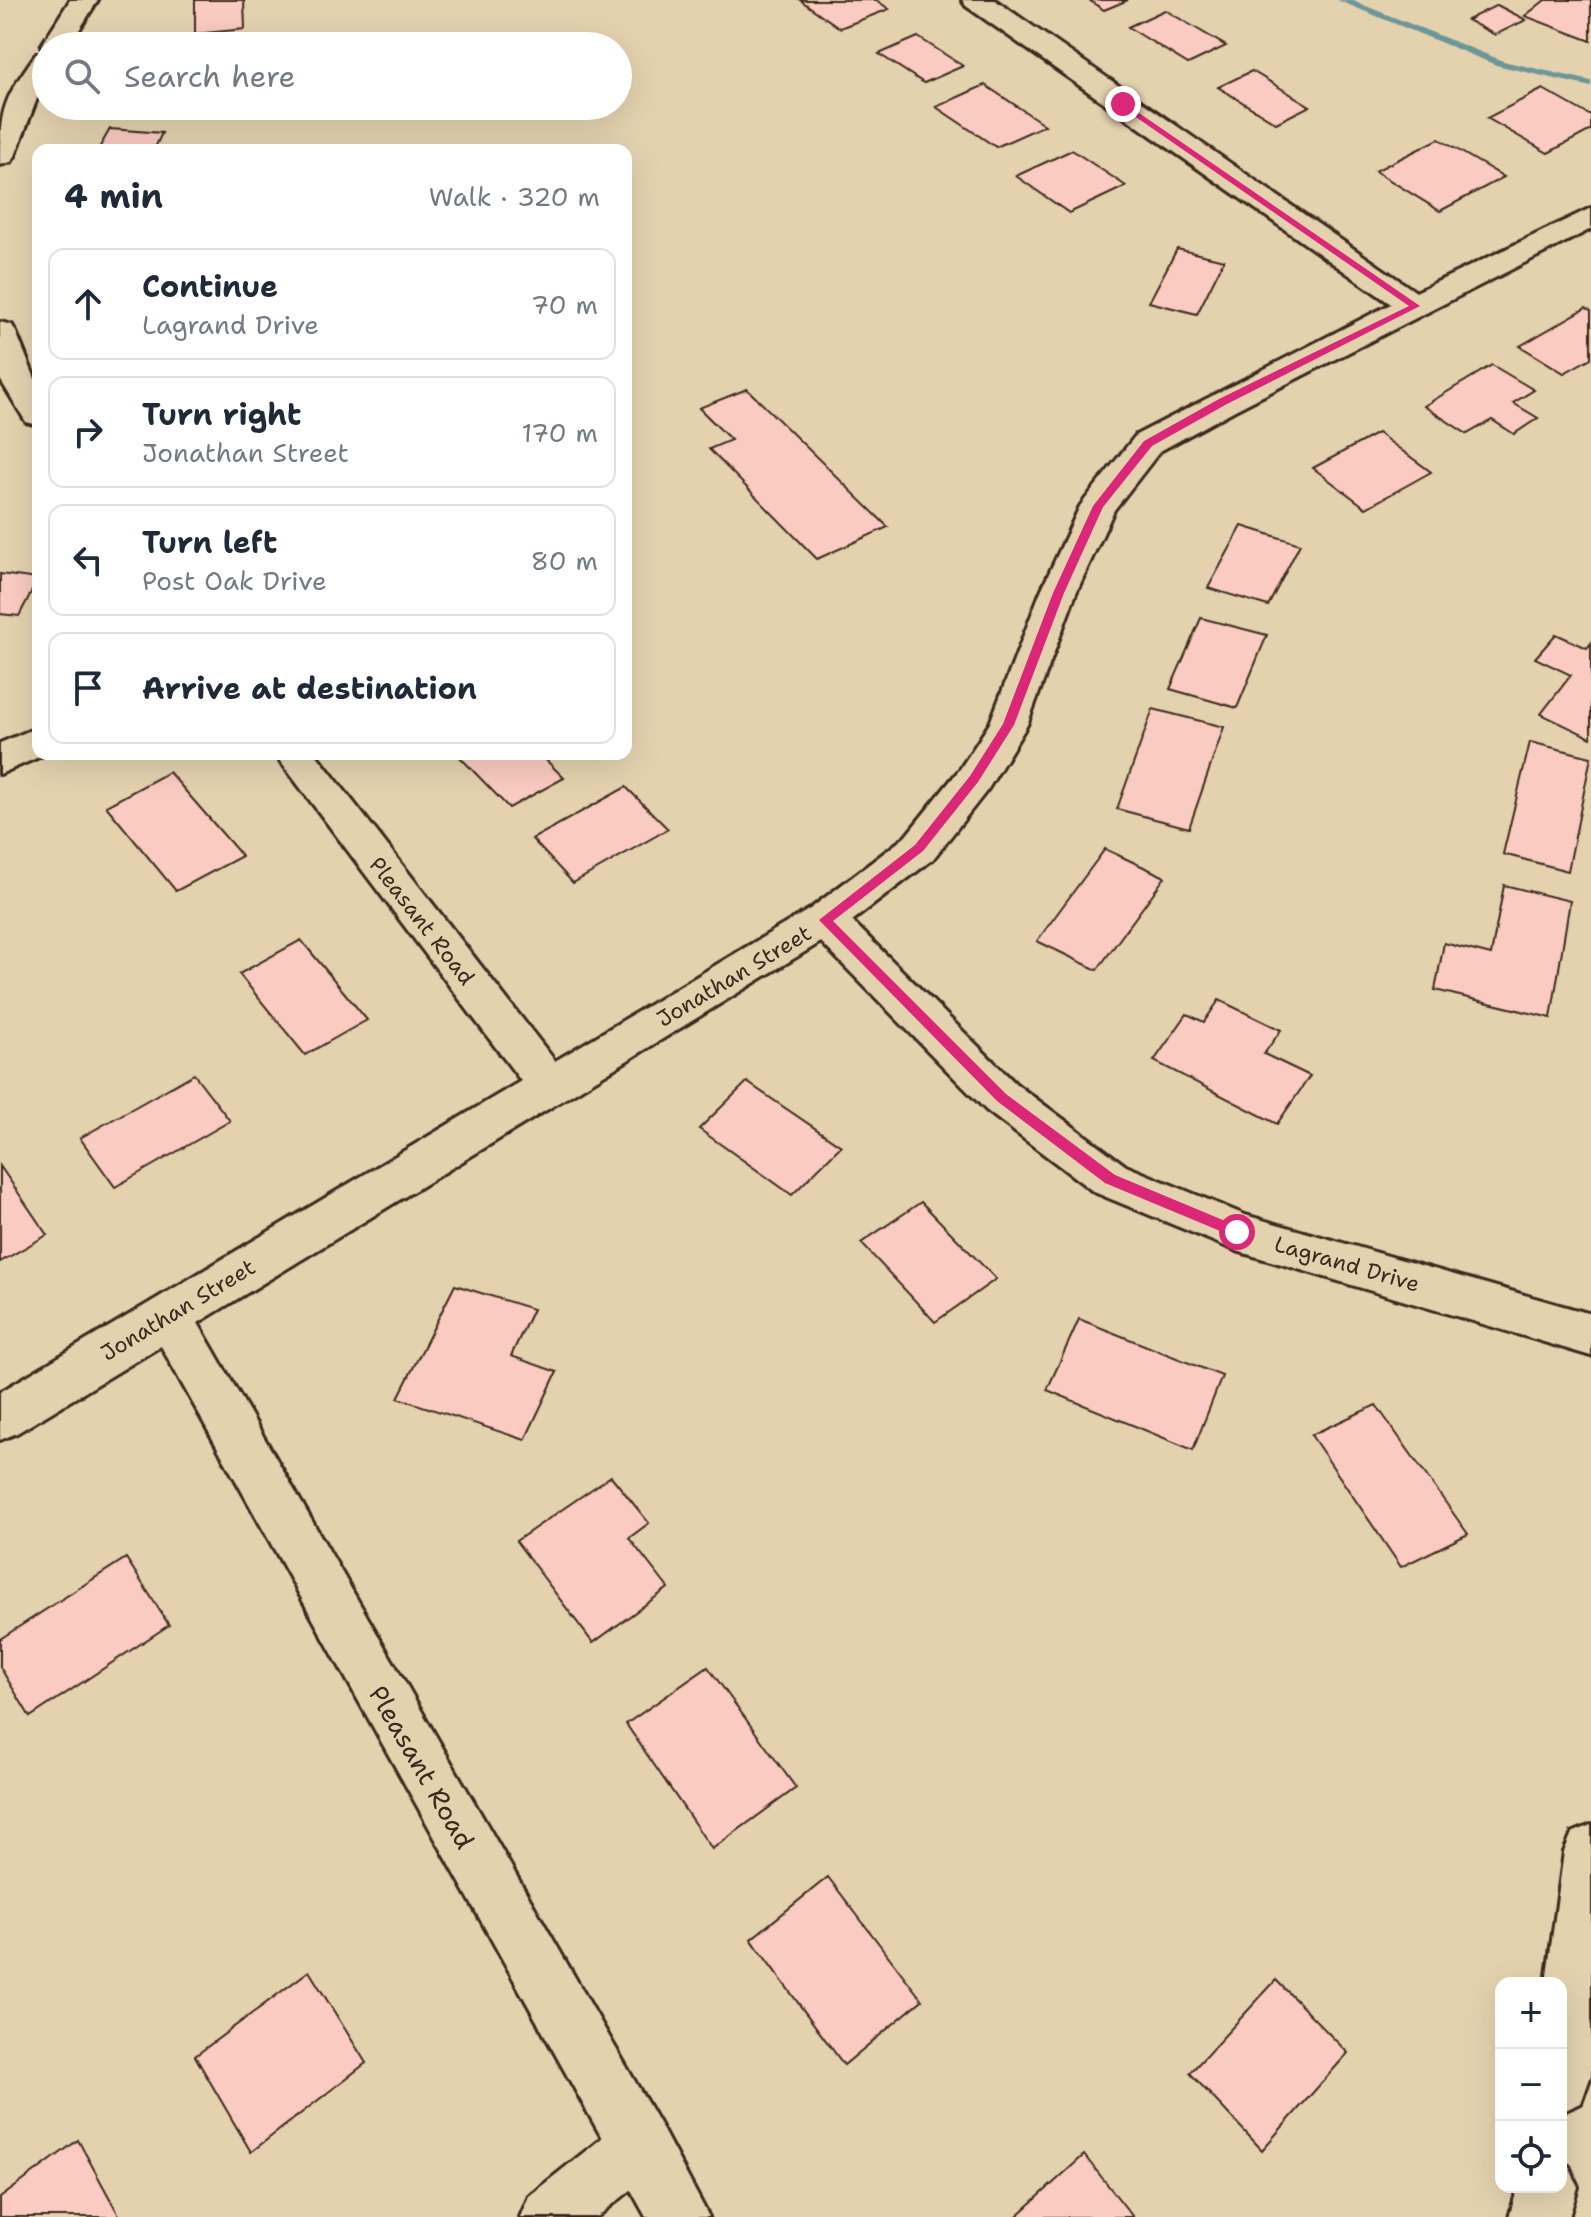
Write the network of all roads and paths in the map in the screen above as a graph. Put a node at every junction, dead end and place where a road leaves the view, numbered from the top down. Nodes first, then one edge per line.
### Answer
1 (84, 0) edge
2 (976, 0) edge
3 (64, 32) edge
4 (32, 82) edge
5 (0, 156) edge
6 (1591, 217) edge
7 (1415, 306) junction
8 (0, 332) edge
9 (32, 404) edge
10 (32, 744) edge
11 (0, 760) edge
12 (299, 760) edge
13 (825, 920) junction
14 (551, 1088) junction
15 (168, 1315) junction
16 (1591, 1335) edge
17 (0, 1418) edge
18 (1591, 1852) edge
19 (1565, 2049) edge
20 (639, 2146) junction
21 (1546, 2193) edge
22 (550, 2217) edge
23 (679, 2217) edge
24 (1539, 2217) edge

1 - 3 street
2 - 7 street
4 - 5 street
6 - 7 street, Jonathan Street
7 - 13 street, Jonathan Street
8 - 9 street
10 - 11 street
12 - 14 street, Pleasant Road
13 - 14 street, Jonathan Street
13 - 16 street, Lagrand Drive
14 - 15 street, Jonathan Street
15 - 17 street, Jonathan Street
15 - 20 street, Pleasant Road
18 - 19 street
20 - 22 street
20 - 23 street, Pleasant Road
21 - 24 street

